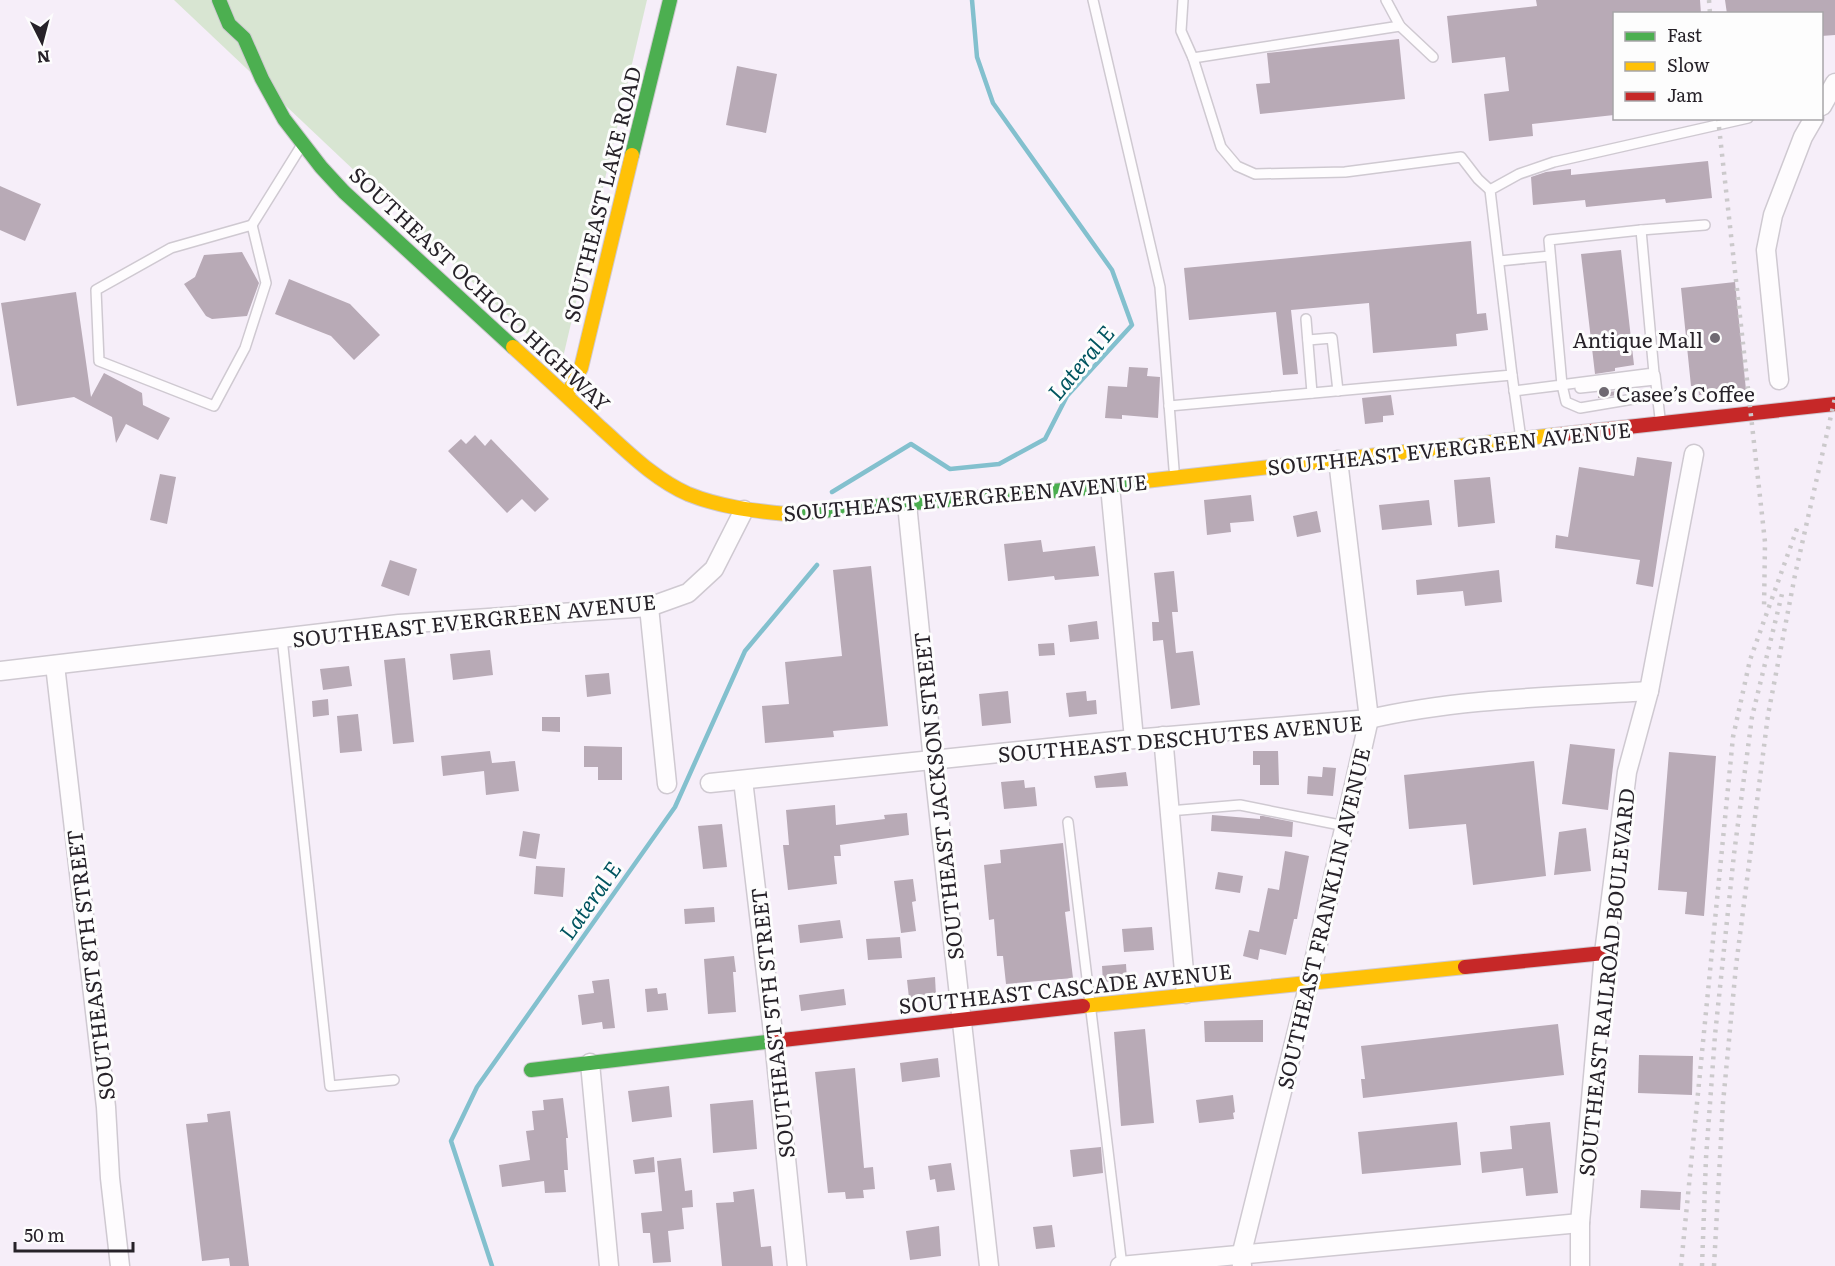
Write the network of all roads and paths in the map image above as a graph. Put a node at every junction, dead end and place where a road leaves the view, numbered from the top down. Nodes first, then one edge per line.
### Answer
1 (219, 0) edge
2 (670, 0) edge
3 (1093, 0) edge
4 (1182, 0) edge
5 (1386, 0) edge
6 (246, 18) dead end
7 (1400, 26) junction
8 (244, 38) junction
9 (1433, 57) dead end
10 (1193, 58) junction
11 (1835, 83) edge
12 (1823, 103) edge
13 (1739, 120) edge
14 (1813, 120) edge
15 (303, 144) junction
16 (1490, 190) junction
17 (252, 225) junction
18 (1705, 225) dead end
19 (1641, 230) junction
20 (1550, 256) junction
21 (1499, 261) junction
22 (1306, 320) dead end
23 (1308, 340) junction
24 (1512, 375) junction
25 (1655, 376) junction
26 (1779, 380) dead end
27 (1562, 388) junction
28 (1338, 391) junction
29 (1514, 391) junction
30 (1312, 393) junction
31 (567, 395) junction
32 (1657, 395) junction
33 (1834, 404) edge
34 (1169, 406) junction
35 (1660, 423) junction
36 (1521, 439) junction
37 (1694, 454) dead end
38 (1338, 460) junction
39 (1175, 476) junction
40 (1110, 486) junction
41 (907, 504) junction
42 (744, 510) junction
43 (649, 607) junction
44 (282, 638) junction
45 (55, 665) junction
46 (0, 671) edge
47 (1650, 691) junction
48 (1369, 719) junction
49 (1163, 736) junction
50 (1134, 739) junction
51 (933, 761) junction
52 (743, 780) junction
53 (710, 783) dead end
54 (667, 784) dead end
55 (1169, 811) junction
56 (1068, 822) dead end
57 (1344, 826) junction
58 (1604, 953) junction
59 (1309, 983) junction
60 (1186, 994) junction
61 (1090, 1005) junction
62 (961, 1019) junction
63 (774, 1041) junction
64 (590, 1063) junction
65 (531, 1070) dead end
66 (394, 1080) dead end
67 (1580, 1223) junction
68 (1241, 1261) edge
69 (120, 1266) edge
70 (609, 1266) edge
71 (797, 1266) edge
72 (989, 1266) edge
73 (1121, 1266) edge
74 (1580, 1266) edge

1 - 8 main road, SOUTHEAST OCHOCO HIGHWAY
2 - 31 main road, SOUTHEAST LAKE ROAD
3 - 34 lane
4 - 10 lane
5 - 7 lane
6 - 8 main road
7 - 9 lane
7 - 10 lane
8 - 15 main road, SOUTHEAST OCHOCO HIGHWAY
10 - 16 lane
11 - 12 street
13 - 16 lane
14 - 26 street
15 - 17 lane
15 - 31 main road, SOUTHEAST OCHOCO HIGHWAY
16 - 21 lane
17 - 17 lane
18 - 19 lane
19 - 20 lane
19 - 25 lane
20 - 21 lane
20 - 27 lane
21 - 24 lane
22 - 23 lane
23 - 28 lane
23 - 30 lane
24 - 28 lane
24 - 29 lane
25 - 27 lane
25 - 32 lane
27 - 29 lane
27 - 32 lane
28 - 30 lane
29 - 36 lane
30 - 34 lane
31 - 42 main road, SOUTHEAST OCHOCO HIGHWAY
32 - 35 lane
33 - 35 main road, SOUTHEAST EVERGREEN AVENUE
34 - 39 lane
35 - 36 main road, SOUTHEAST EVERGREEN AVENUE
36 - 38 main road, SOUTHEAST EVERGREEN AVENUE
37 - 47 street, SOUTHEAST RAILROAD BOULEVARD
38 - 39 main road, SOUTHEAST EVERGREEN AVENUE
38 - 48 street, SOUTHEAST FRANKLIN AVENUE
39 - 40 main road, SOUTHEAST EVERGREEN AVENUE
40 - 41 main road, SOUTHEAST EVERGREEN AVENUE
40 - 50 street
41 - 42 main road, SOUTHEAST EVERGREEN AVENUE
41 - 51 street, SOUTHEAST JACKSON STREET
42 - 43 street, SOUTHEAST EVERGREEN AVENUE
43 - 44 street, SOUTHEAST EVERGREEN AVENUE
43 - 54 street
44 - 45 street, SOUTHEAST EVERGREEN AVENUE
44 - 66 lane
45 - 46 street, SOUTHEAST EVERGREEN AVENUE
45 - 69 street, SOUTHEAST 8TH STREET
47 - 48 street, SOUTHEAST DESCHUTES AVENUE
47 - 58 street, SOUTHEAST RAILROAD BOULEVARD
48 - 49 street, SOUTHEAST DESCHUTES AVENUE
48 - 57 street, SOUTHEAST FRANKLIN AVENUE
49 - 50 street, SOUTHEAST DESCHUTES AVENUE
49 - 55 street
50 - 51 street, SOUTHEAST DESCHUTES AVENUE
51 - 52 street, SOUTHEAST DESCHUTES AVENUE
51 - 62 street, SOUTHEAST JACKSON STREET
52 - 53 street, SOUTHEAST DESCHUTES AVENUE
52 - 63 street, SOUTHEAST 5TH STREET
55 - 57 lane
55 - 60 street
56 - 61 lane
57 - 59 street, SOUTHEAST FRANKLIN AVENUE
58 - 59 main road, SOUTHEAST CASCADE AVENUE
58 - 67 street, SOUTHEAST RAILROAD BOULEVARD
59 - 60 main road, SOUTHEAST CASCADE AVENUE
59 - 68 street, SOUTHEAST FRANKLIN AVENUE
60 - 61 main road, SOUTHEAST CASCADE AVENUE
61 - 62 main road, SOUTHEAST CASCADE AVENUE
61 - 73 lane
62 - 63 main road, SOUTHEAST CASCADE AVENUE
62 - 72 street, SOUTHEAST JACKSON STREET
63 - 64 main road, SOUTHEAST CASCADE AVENUE
63 - 71 street, SOUTHEAST 5TH STREET
64 - 65 main road, SOUTHEAST CASCADE AVENUE
64 - 70 street
67 - 68 street
67 - 74 street, SOUTHEAST RAILROAD BOULEVARD
68 - 73 street

